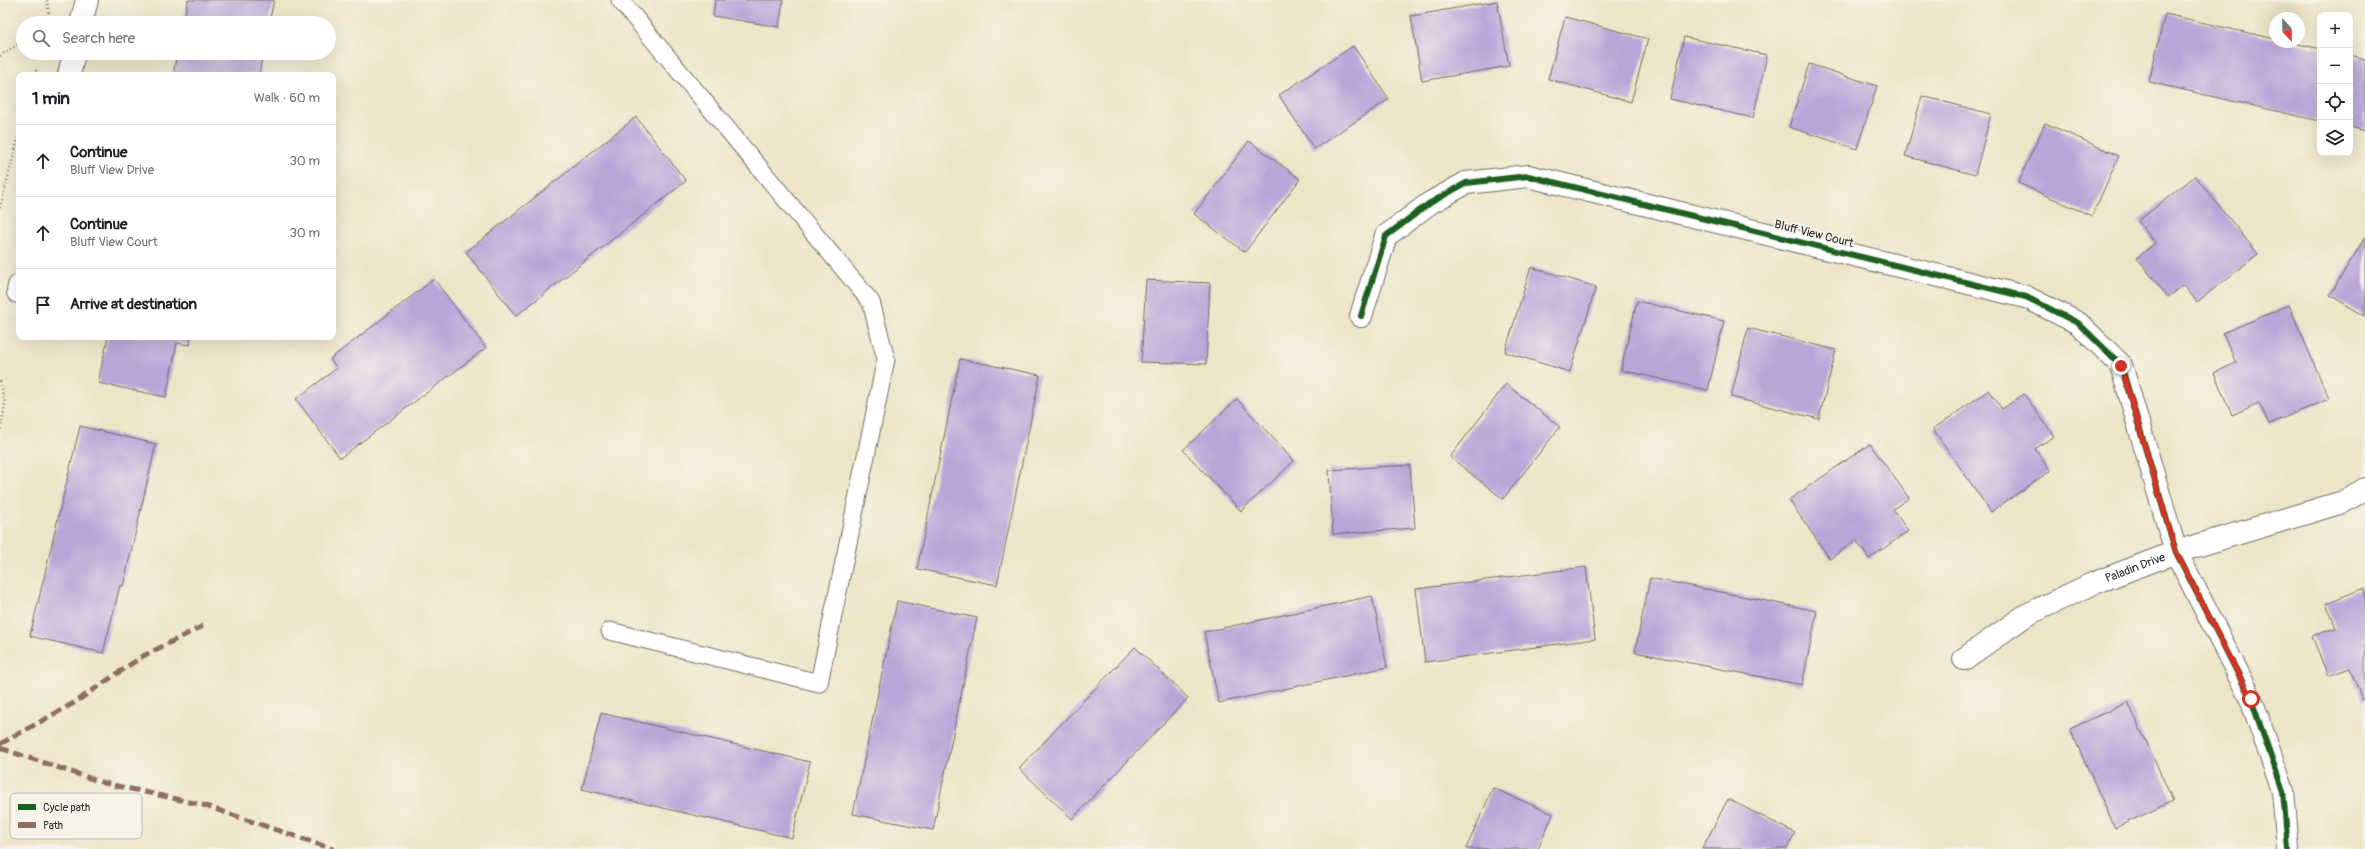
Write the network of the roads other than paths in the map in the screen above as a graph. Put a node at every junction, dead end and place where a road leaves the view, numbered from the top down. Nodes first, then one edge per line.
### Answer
1 (87, 0) edge
2 (620, 0) edge
3 (83, 16) edge
4 (72, 60) edge
5 (70, 72) edge
6 (1361, 316) dead end
7 (2365, 489) edge
8 (2176, 552) junction
9 (610, 630) dead end
10 (1964, 659) dead end
11 (2288, 849) edge

1 - 3 street
2 - 9 lane
4 - 5 street
6 - 8 street, Bluff View Court
7 - 8 street, Paladin Drive
8 - 10 street, Paladin Drive
8 - 11 street, Bluff View Court

